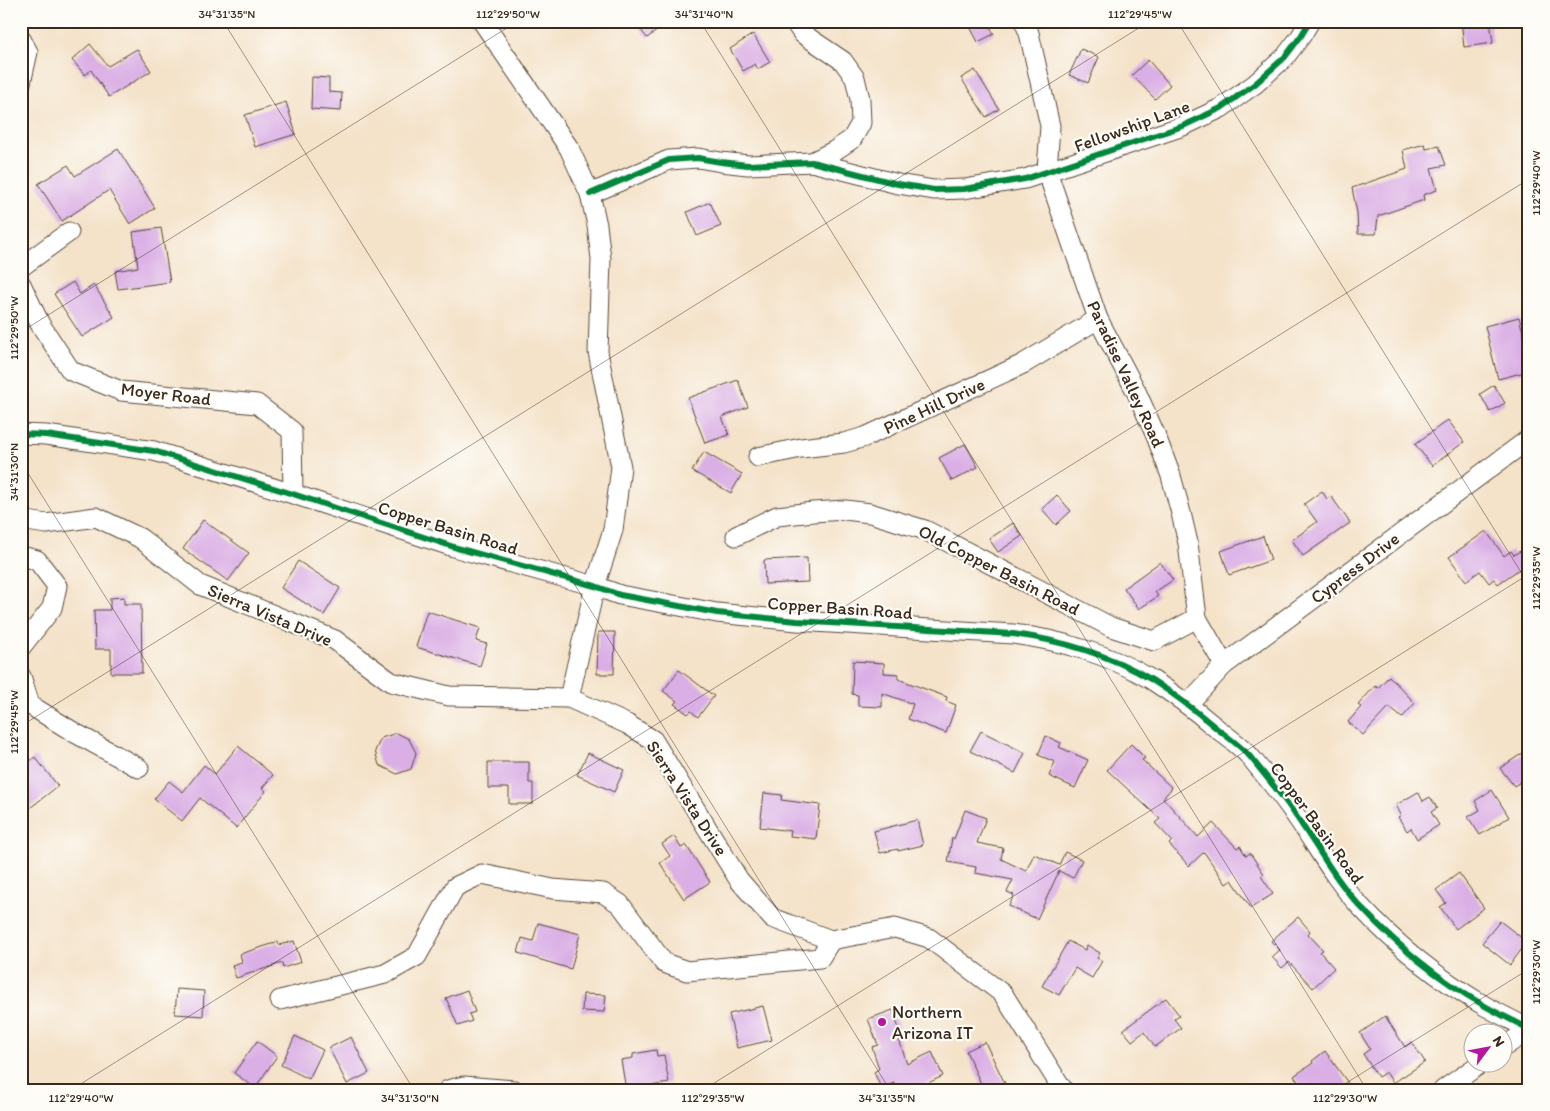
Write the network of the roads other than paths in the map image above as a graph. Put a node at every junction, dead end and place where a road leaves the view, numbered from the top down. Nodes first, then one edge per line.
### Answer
1 (482, 21) edge
2 (794, 21) edge
3 (1024, 21) edge
4 (1310, 21) edge
5 (21, 39) edge
6 (21, 83) edge
7 (812, 162) junction
8 (1047, 171) junction
9 (590, 194) junction
10 (69, 232) dead end
11 (21, 267) edge
12 (21, 284) edge
13 (1098, 319) junction
14 (21, 434) edge
15 (1529, 439) edge
16 (758, 457) dead end
17 (293, 494) junction
18 (21, 520) edge
19 (736, 536) dead end
20 (21, 556) edge
21 (595, 586) junction
22 (1197, 618) junction
23 (21, 647) edge
24 (1224, 665) junction
25 (21, 676) edge
26 (569, 698) junction
27 (1188, 704) junction
28 (139, 768) dead end
29 (831, 940) junction
30 (280, 1000) dead end
31 (1529, 1029) edge
32 (1512, 1041) edge
33 (1466, 1074) edge
34 (448, 1090) edge
35 (514, 1090) edge
36 (1063, 1090) edge
37 (1443, 1090) edge

1 - 9 street
2 - 7 street
3 - 8 street, Paradise Valley Road
4 - 8 street, Fellowship Lane
5 - 6 street
7 - 8 street, Fellowship Lane
7 - 9 street
8 - 13 street, Paradise Valley Road
9 - 21 street
10 - 11 street
12 - 17 street, Moyer Road
13 - 16 street, Pine Hill Drive
13 - 22 street, Paradise Valley Road
14 - 17 street, Copper Basin Road
15 - 24 street, Cypress Drive
17 - 21 street, Copper Basin Road
18 - 26 street, Sierra Vista Drive
19 - 22 street, Old Copper Basin Road
20 - 23 street
21 - 26 street
21 - 27 street, Copper Basin Road
22 - 24 street, Paradise Valley Road
24 - 27 street, Cypress Drive
25 - 28 street
26 - 29 street, Sierra Vista Drive
27 - 31 street, Copper Basin Road
29 - 30 street
29 - 36 street
31 - 32 street
33 - 37 street
34 - 35 street

